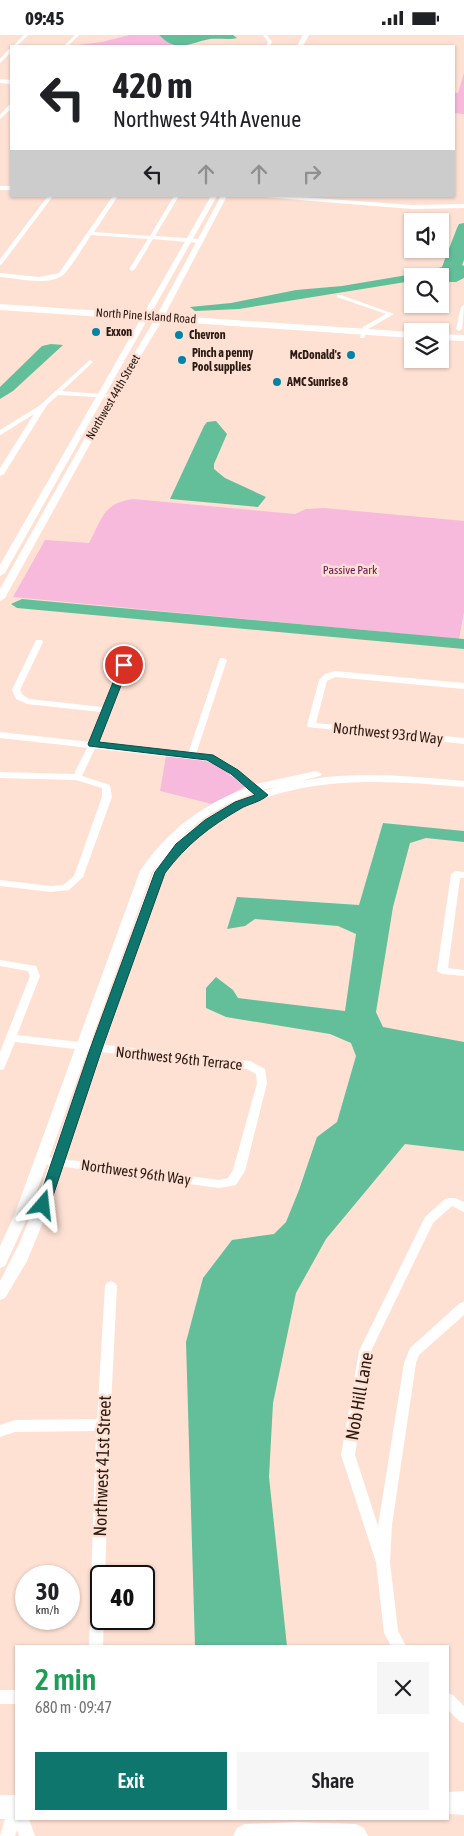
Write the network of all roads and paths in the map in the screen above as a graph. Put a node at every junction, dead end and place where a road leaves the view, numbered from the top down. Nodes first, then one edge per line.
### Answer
1 (26, 35) edge
2 (77, 35) edge
3 (16, 45) edge
4 (67, 45) edge
5 (10, 52) edge
6 (0, 62) edge
7 (10, 106) edge
8 (0, 118) edge
9 (50, 197) edge
10 (115, 197) edge
11 (176, 197) edge
12 (213, 197) edge
13 (223, 197) edge
14 (269, 197) edge
15 (321, 197) edge
16 (464, 205) edge
17 (90, 233) junction
18 (150, 238) junction
19 (190, 240) junction
20 (200, 241) junction
21 (0, 263) edge
22 (132, 269) dead end
23 (0, 275) edge
24 (338, 296) dead end
25 (464, 307) edge
26 (0, 308) edge
27 (0, 313) edge
28 (463, 317) edge
29 (143, 319) junction
30 (157, 320) junction
31 (459, 329) dead end
32 (363, 335) junction
33 (404, 335) edge
34 (449, 338) edge
35 (464, 339) edge
36 (404, 340) edge
37 (449, 344) edge
38 (464, 345) edge
39 (90, 362) dead end
40 (57, 393) junction
41 (100, 397) junction
42 (112, 397) junction
43 (44, 404) junction
44 (0, 433) edge
45 (0, 474) edge
46 (0, 573) edge
47 (1, 596) edge
48 (39, 643) dead end
49 (130, 650) dead end
50 (223, 660) dead end
51 (464, 686) edge
52 (106, 710) junction
53 (0, 735) edge
54 (35, 739) junction
55 (0, 741) edge
56 (464, 741) edge
57 (93, 744) junction
58 (192, 755) junction
59 (0, 775) edge
60 (464, 776) edge
61 (77, 777) junction
62 (464, 784) edge
63 (259, 792) junction
64 (460, 875) edge
65 (0, 883) edge
66 (0, 963) edge
67 (464, 973) edge
68 (12, 1038) junction
69 (81, 1047) junction
70 (96, 1049) junction
71 (0, 1066) edge
72 (40, 1159) junction
73 (57, 1162) junction
74 (232, 1182) joint
75 (464, 1207) edge
76 (0, 1262) edge
77 (112, 1286) dead end
78 (0, 1294) edge
79 (464, 1307) edge
80 (103, 1425) junction
81 (0, 1431) edge
82 (383, 1562) junction
83 (96, 1645) edge
84 (398, 1645) edge
85 (0, 1697) edge
86 (15, 1697) edge
87 (449, 1701) edge
88 (464, 1717) edge
89 (449, 1803) edge
90 (464, 1803) edge
91 (0, 1807) edge
92 (15, 1808) edge
93 (15, 1811) edge
94 (21, 1820) edge
95 (7, 1836) edge
96 (27, 1836) edge
97 (245, 1836) edge
98 (356, 1836) edge

1 - 3 street
2 - 4 street
5 - 6 street
7 - 8 street
9 - 21 street
10 - 17 street
11 - 18 street
12 - 19 street, Northwest 44th Street
13 - 20 street, Northwest 44th Street
14 - 16 street
15 - 16 street
17 - 18 street
17 - 23 street
18 - 19 street
18 - 22 street
19 - 20 street
19 - 29 street, Northwest 44th Street
20 - 30 street, Northwest 44th Street
24 - 32 street
25 - 28 street
26 - 29 main road, North Pine Island Road
27 - 29 main road, North Pine Island Road
28 - 31 street
29 - 30 main road, North Pine Island Road
29 - 41 street, Northwest 44th Street
30 - 32 main road, North Pine Island Road
30 - 42 street, Northwest 44th Street
32 - 33 main road, North Pine Island Road
32 - 36 main road, North Pine Island Road
34 - 35 main road
37 - 38 main road
39 - 40 street
40 - 41 street
40 - 43 street
41 - 42 street
41 - 46 street, Northwest 44th Street
42 - 47 street, Northwest 44th Street
43 - 44 street
43 - 45 street
48 - 52 street
49 - 52 street
50 - 58 street
51 - 56 street, Northwest 93rd Way
52 - 57 street
53 - 54 street
54 - 55 street
54 - 57 street
57 - 58 street
57 - 61 street
58 - 63 street
59 - 61 street
60 - 63 street
61 - 65 street
62 - 63 street
63 - 69 street
63 - 70 street
64 - 67 street
66 - 68 street
68 - 69 street, Northwest 96th Terrace
68 - 71 street
69 - 70 street, Northwest 96th Terrace
69 - 72 street
70 - 73 street
70 - 74 street, Northwest 96th Terrace
72 - 73 street, Northwest 96th Way
72 - 76 street
73 - 74 street, Northwest 96th Way
73 - 78 street
75 - 82 street, Nob Hill Lane
77 - 80 street, Northwest 41st Street
79 - 82 street, Nob Hill Lane
80 - 81 street
80 - 83 street, Northwest 41st Street
82 - 84 street, Nob Hill Lane
85 - 86 street
87 - 88 street
89 - 90 main road
91 - 92 main road
93 - 95 street
94 - 96 street
97 - 98 main road

